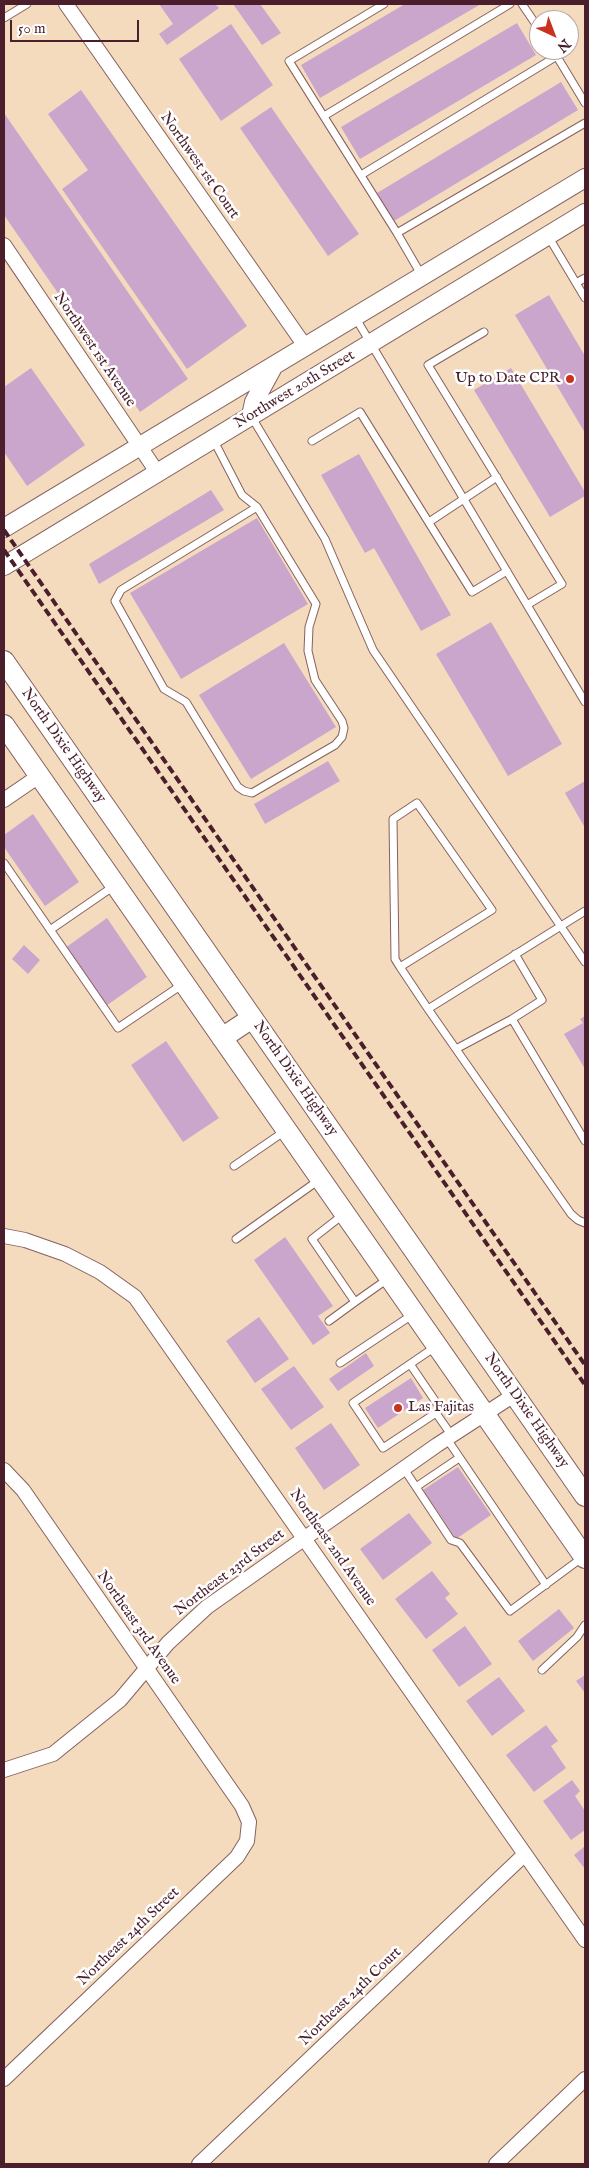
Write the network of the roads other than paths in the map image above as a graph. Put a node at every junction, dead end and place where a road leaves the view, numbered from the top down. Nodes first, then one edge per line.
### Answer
1 (28, 4) edge
2 (66, 4) edge
3 (384, 4) edge
4 (510, 4) edge
5 (4, 18) edge
6 (544, 60) edge
7 (559, 60) edge
8 (585, 103) edge
9 (324, 116) junction
10 (585, 123) edge
11 (361, 175) junction
12 (585, 178) edge
13 (585, 213) edge
14 (397, 233) junction
15 (548, 236) junction
16 (4, 245) edge
17 (422, 276) junction
18 (585, 278) edge
19 (576, 283) junction
20 (585, 298) edge
21 (355, 317) junction
22 (484, 332) dead end
23 (371, 344) junction
24 (305, 346) junction
25 (275, 364) junction
26 (251, 416) junction
27 (213, 439) junction
28 (312, 441) dead end
29 (139, 446) junction
30 (157, 472) junction
31 (497, 477) junction
32 (464, 499) junction
33 (257, 507) junction
34 (429, 522) junction
35 (4, 528) edge
36 (4, 566) edge
37 (506, 571) junction
38 (527, 605) junction
39 (4, 661) edge
40 (585, 702) edge
41 (4, 725) edge
42 (39, 776) junction
43 (4, 800) edge
44 (4, 863) edge
45 (115, 885) junction
46 (585, 910) edge
47 (561, 926) junction
48 (50, 930) junction
49 (515, 954) junction
50 (585, 962) edge
51 (400, 967) junction
52 (184, 983) junction
53 (428, 1008) junction
54 (252, 1018) junction
55 (512, 1018) junction
56 (222, 1038) junction
57 (456, 1049) junction
58 (286, 1130) junction
59 (585, 1141) edge
60 (234, 1166) dead end
61 (320, 1179) junction
62 (345, 1214) junction
63 (585, 1222) edge
64 (4, 1236) edge
65 (236, 1239) dead end
66 (389, 1278) junction
67 (355, 1302) junction
68 (415, 1314) junction
69 (329, 1321) dead end
70 (437, 1346) junction
71 (340, 1363) dead end
72 (410, 1364) junction
73 (514, 1394) junction
74 (436, 1413) junction
75 (484, 1414) junction
76 (449, 1437) junction
77 (460, 1458) junction
78 (404, 1469) junction
79 (4, 1470) edge
80 (416, 1487) junction
81 (585, 1496) edge
82 (305, 1538) junction
83 (585, 1557) edge
84 (546, 1585) junction
85 (585, 1625) edge
86 (147, 1668) junction
87 (542, 1670) dead end
88 (4, 1770) edge
89 (242, 1806) joint
90 (525, 1854) junction
91 (585, 1940) edge
92 (4, 2079) edge
93 (585, 2079) edge
94 (200, 2164) edge
95 (496, 2164) edge

1 - 5 lane
2 - 24 street, Northwest 1st Court
3 - 9 lane
4 - 9 lane
6 - 11 lane
7 - 8 lane
9 - 11 lane
10 - 14 lane
11 - 14 lane
12 - 17 street
13 - 15 street, Northwest 20th Street
14 - 17 lane
15 - 19 lane
15 - 23 street, Northwest 20th Street
16 - 29 street, Northwest 1st Avenue
17 - 21 street
18 - 19 lane
19 - 20 lane
21 - 23 lane
21 - 24 street
22 - 31 lane
23 - 26 street, Northwest 20th Street
23 - 32 lane
24 - 25 street
25 - 26 street
25 - 29 street
26 - 27 street, Northwest 20th Street
26 - 47 lane
27 - 30 street, Northwest 20th Street
27 - 33 lane
28 - 34 lane
29 - 30 street, Northwest 1st Avenue
29 - 35 street
30 - 36 street, Northwest 20th Street
31 - 32 lane
31 - 38 lane
32 - 34 lane
32 - 37 lane
33 - 33 lane
34 - 37 lane
37 - 38 lane
38 - 40 lane
39 - 54 main road, North Dixie Highway
41 - 42 main road
42 - 43 street
42 - 45 main road
44 - 48 lane
45 - 48 lane
45 - 52 main road
46 - 47 lane
47 - 49 lane
47 - 50 lane
48 - 52 lane
49 - 53 lane
49 - 55 lane
51 - 51 lane
51 - 53 lane
52 - 56 main road
53 - 57 lane
54 - 56 main road
54 - 73 main road, North Dixie Highway
55 - 57 lane
55 - 59 lane
56 - 58 main road
57 - 63 lane
58 - 60 lane
58 - 61 main road
61 - 62 main road
61 - 65 lane
62 - 66 main road
62 - 67 lane
64 - 82 street, Northeast 2nd Avenue
66 - 67 lane
66 - 68 main road
67 - 69 lane
68 - 70 main road
68 - 71 lane
70 - 72 lane
70 - 75 main road
72 - 74 lane
72 - 74 lane
73 - 75 street, Northeast 23rd Street
73 - 81 main road, North Dixie Highway
74 - 76 lane
75 - 76 street, Northeast 23rd Street
75 - 83 main road
76 - 77 lane
76 - 78 street, Northeast 23rd Street
77 - 80 lane
77 - 84 lane
78 - 80 lane
78 - 82 street, Northeast 23rd Street
79 - 86 street, Northeast 3rd Avenue
80 - 84 lane
82 - 86 street, Northeast 23rd Street
82 - 90 street, Northeast 2nd Avenue
83 - 84 lane
85 - 87 lane
86 - 88 street, Northeast 23rd Street
86 - 89 street, Northeast 3rd Avenue
89 - 92 street, Northeast 24th Street
90 - 91 street, Northeast 2nd Avenue
90 - 94 street, Northeast 24th Court
93 - 95 street

